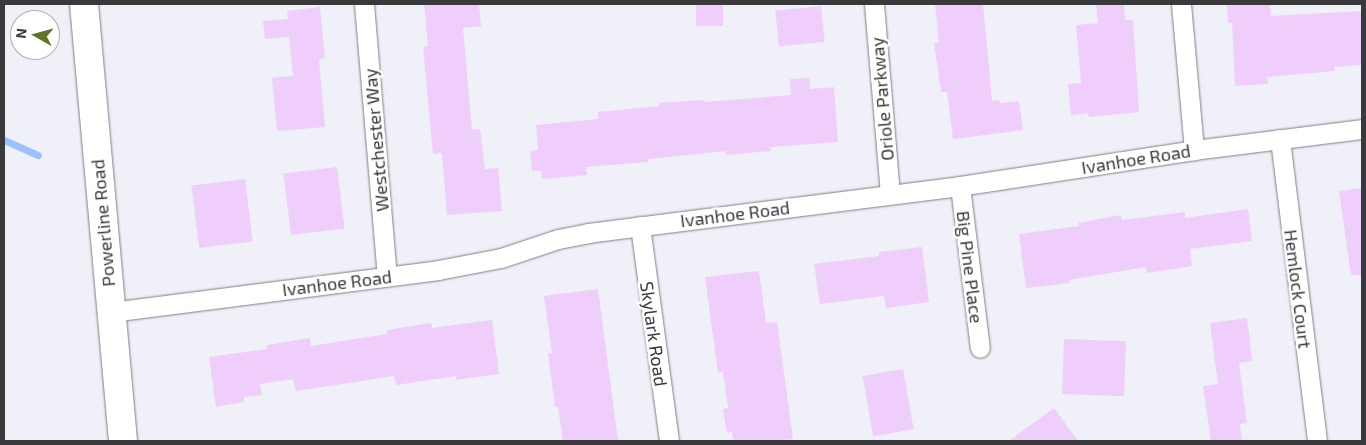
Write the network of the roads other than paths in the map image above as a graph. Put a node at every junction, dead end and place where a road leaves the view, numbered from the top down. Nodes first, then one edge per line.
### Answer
1 (84, 4) edge
2 (364, 4) edge
3 (874, 4) edge
4 (1181, 4) edge
5 (1362, 129) edge
6 (1280, 139) junction
7 (1194, 150) junction
8 (960, 186) junction
9 (890, 194) junction
10 (640, 226) junction
11 (387, 276) junction
12 (111, 312) junction
13 (980, 348) dead end
14 (1317, 439) dead end
15 (123, 441) edge
16 (669, 441) edge

1 - 12 main road, Powerline Road
2 - 11 street, Westchester Way
3 - 9 street, Oriole Parkway
4 - 7 street
5 - 6 street, Ivanhoe Road
6 - 7 street, Ivanhoe Road
6 - 14 street, Hemlock Court
7 - 8 street, Ivanhoe Road
8 - 9 street, Ivanhoe Road
8 - 13 street, Big Pine Place
9 - 10 street, Ivanhoe Road
10 - 11 street, Ivanhoe Road
10 - 16 street, Skylark Road
11 - 12 street, Ivanhoe Road
12 - 15 main road, Powerline Road

